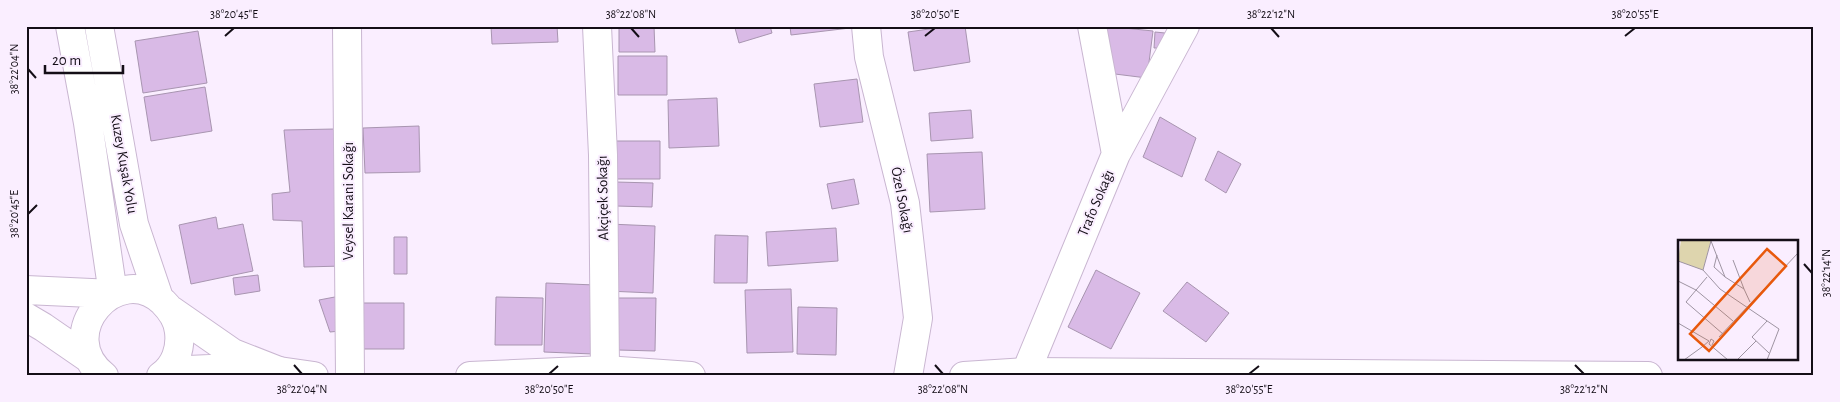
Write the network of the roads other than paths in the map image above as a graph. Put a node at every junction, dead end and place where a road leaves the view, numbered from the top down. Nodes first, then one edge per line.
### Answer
1 (70, 26) edge
2 (100, 26) edge
3 (347, 26) edge
4 (597, 26) edge
5 (866, 26) edge
6 (1092, 26) edge
7 (1185, 26) edge
8 (1108, 112) junction
9 (1130, 129) junction
10 (1116, 154) junction
11 (26, 290) edge
12 (113, 294) junction
13 (165, 304) junction
14 (26, 317) edge
15 (96, 367) edge
16 (605, 370) junction
17 (1026, 372) junction
18 (274, 373) edge
19 (164, 374) edge
20 (314, 376) edge
21 (350, 376) edge
22 (470, 376) edge
23 (690, 376) edge
24 (908, 376) edge
25 (964, 376) edge
26 (1648, 376) edge

1 - 12 street, Kuzey Kuşak Yolu
2 - 13 street, Kuzey Kuşak Yolu
3 - 21 street, Veysel Karani Sokağı
4 - 16 street, Akçiçek Sokağı
5 - 24 street, Özel Sokağı
6 - 8 street, Trafo Sokağı
7 - 9 street
8 - 9 street
8 - 10 street, Trafo Sokağı
9 - 10 street
10 - 17 street, Trafo Sokağı
11 - 12 street
12 - 13 street
12 - 15 street
13 - 18 street
13 - 19 street, Kuzey Kuşak Yolu
14 - 15 street
16 - 22 street
16 - 23 street
17 - 25 street
17 - 26 street
18 - 19 street
18 - 20 street

